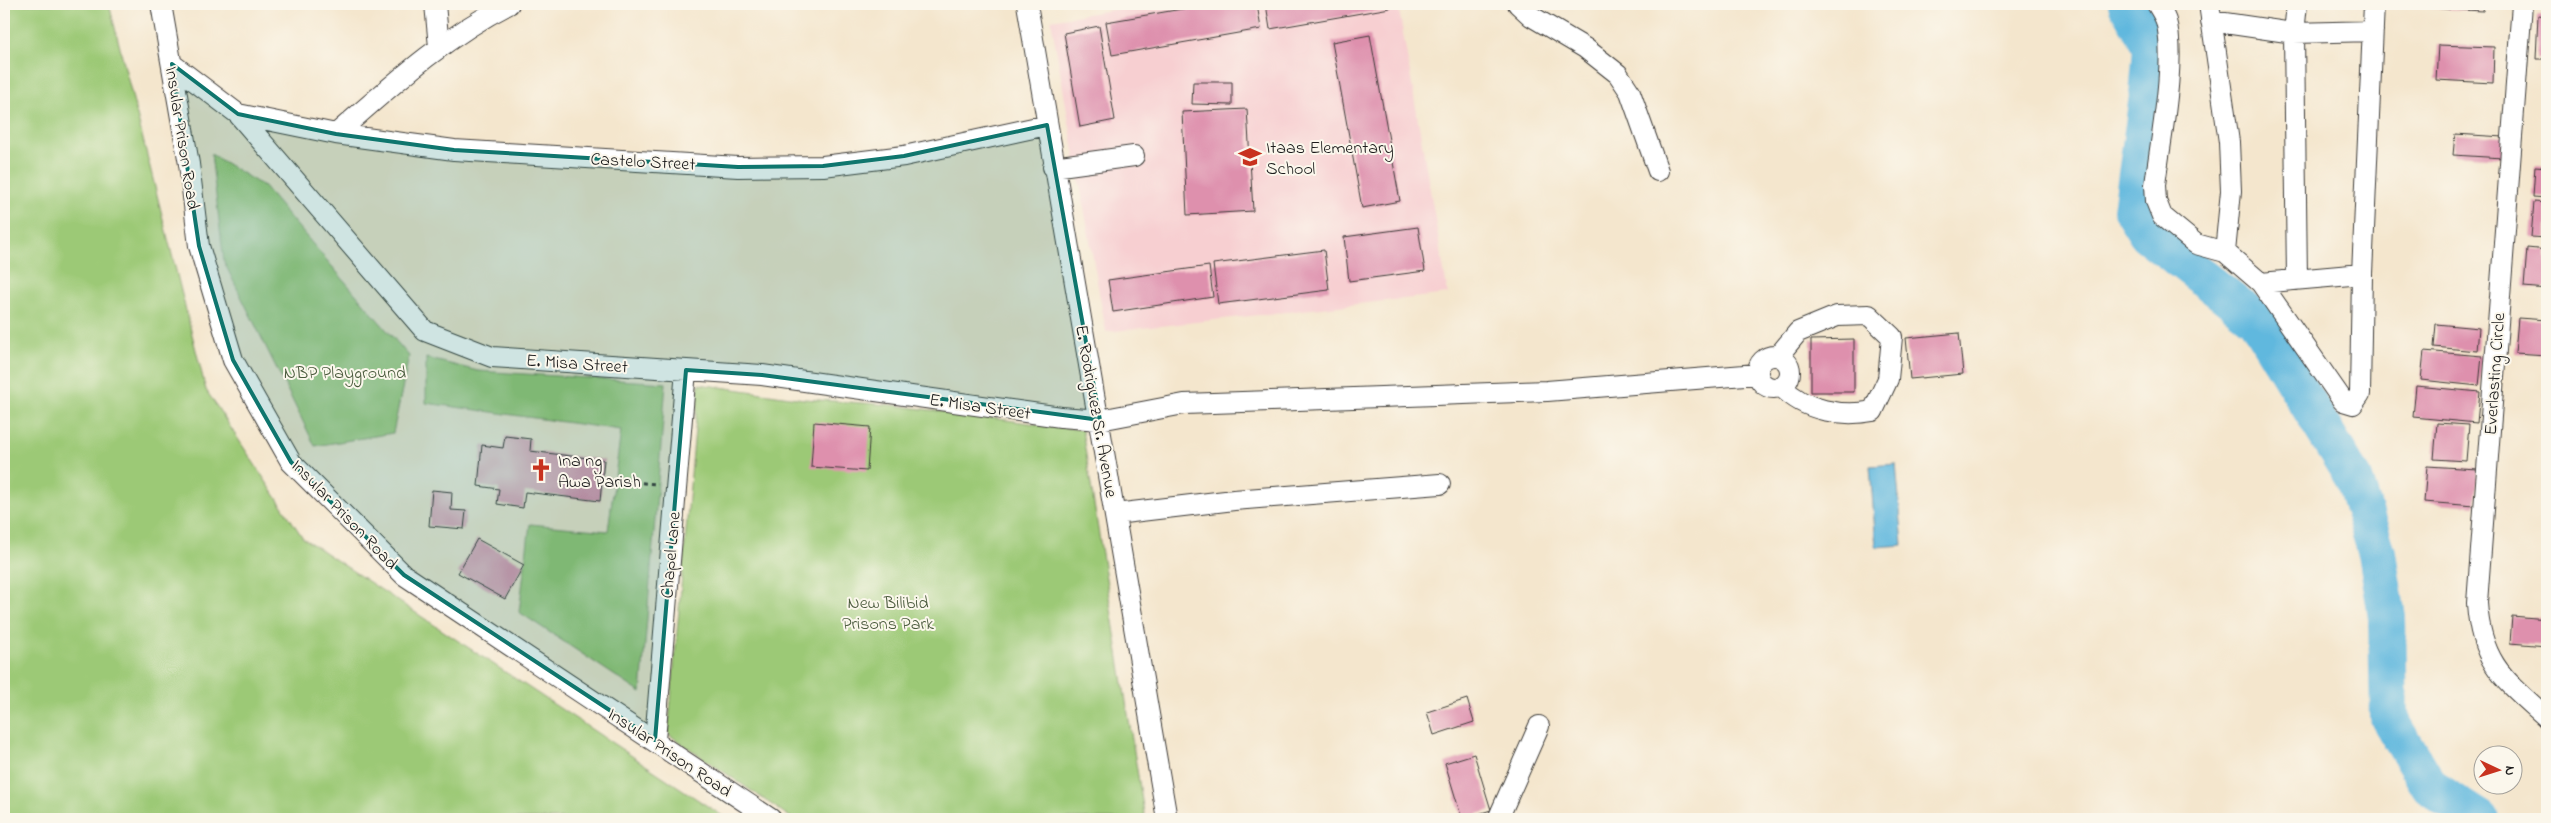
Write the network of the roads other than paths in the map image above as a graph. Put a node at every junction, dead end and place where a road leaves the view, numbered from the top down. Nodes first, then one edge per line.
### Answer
1 (161, 4) edge
2 (435, 4) edge
3 (509, 4) edge
4 (1027, 4) edge
5 (1518, 4) edge
6 (2157, 4) edge
7 (2297, 4) edge
8 (2374, 4) edge
9 (2522, 4) edge
10 (2210, 12) edge
11 (2373, 31) junction
12 (2294, 33) junction
13 (439, 47) junction
14 (172, 64) junction
15 (238, 114) junction
16 (1047, 125) junction
17 (336, 134) junction
18 (1134, 156) dead end
19 (1053, 167) junction
20 (1658, 171) dead end
21 (2224, 252) junction
22 (2362, 274) junction
23 (2297, 280) junction
24 (2261, 283) junction
25 (1779, 355) junction
26 (686, 370) junction
27 (1758, 374) junction
28 (1782, 387) junction
29 (1100, 420) junction
30 (1440, 484) dead end
31 (1115, 514) junction
32 (2547, 718) edge
33 (1539, 726) dead end
34 (655, 740) junction
35 (770, 819) edge
36 (1167, 819) edge
37 (1498, 819) edge

1 - 14 street, Insular Prison Road
2 - 13 street
3 - 13 street
4 - 16 street, E. Rodriguez Sr. Avenue
5 - 20 street
6 - 21 street
7 - 12 street
8 - 11 street
9 - 32 street, Everlasting Circle
10 - 12 street
10 - 21 street
11 - 12 street
11 - 22 street
12 - 23 street
13 - 17 street
14 - 15 street, E. Misa Street
14 - 34 street, Insular Prison Road
15 - 17 street, Castelo Street
15 - 26 street, E. Misa Street
16 - 17 street, Castelo Street
16 - 19 street, E. Rodriguez Sr. Avenue
18 - 19 street
19 - 29 street, E. Rodriguez Sr. Avenue
21 - 24 street
22 - 23 street
22 - 24 street
23 - 24 street
25 - 27 street
25 - 28 street
25 - 28 street
26 - 29 street, E. Misa Street
26 - 34 street, Chapel Lane
27 - 28 street
27 - 29 street, E. Misa Street
29 - 31 street, E. Rodriguez Sr. Avenue
30 - 31 street
31 - 36 street, E. Rodriguez Sr. Avenue
33 - 37 street
34 - 35 street, Insular Prison Road

